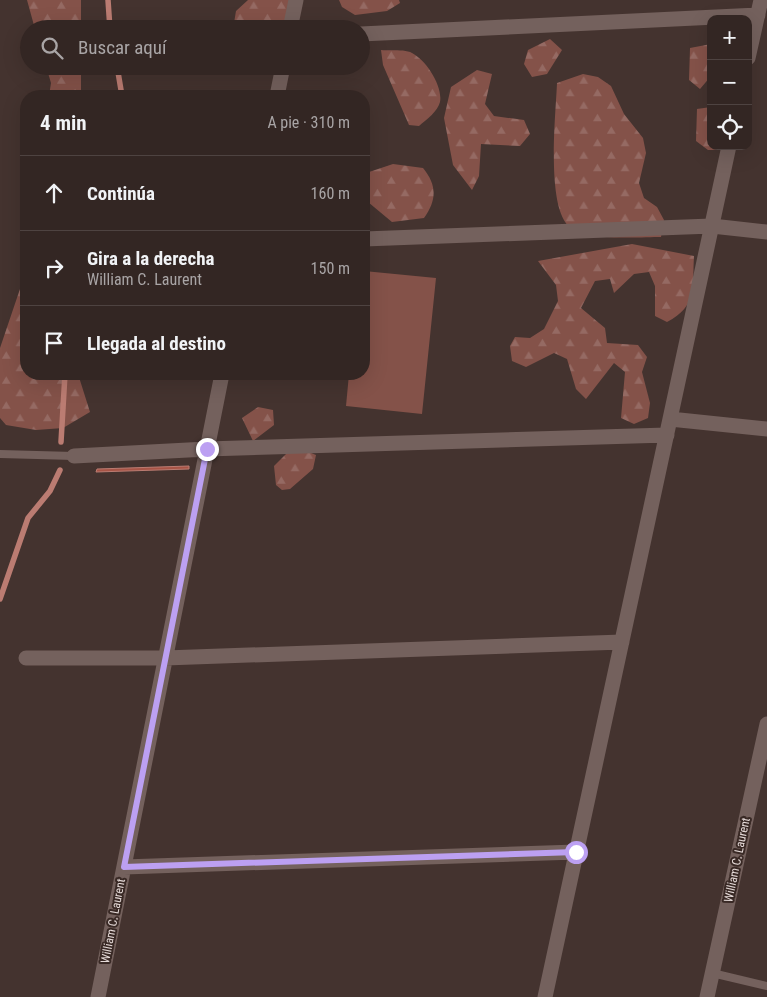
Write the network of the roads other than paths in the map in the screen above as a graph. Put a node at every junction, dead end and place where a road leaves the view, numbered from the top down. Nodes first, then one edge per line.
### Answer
1 (296, 0) edge
2 (761, 0) edge
3 (758, 15) junction
4 (292, 20) edge
5 (370, 34) edge
6 (752, 41) edge
7 (281, 75) edge
8 (278, 90) edge
9 (728, 150) edge
10 (712, 226) junction
11 (767, 232) edge
12 (370, 239) edge
13 (221, 380) edge
14 (670, 419) junction
15 (767, 429) edge
16 (666, 435) junction
17 (207, 449) junction
18 (0, 454) edge
19 (74, 456) joint
20 (622, 642) junction
21 (26, 658) dead end
22 (165, 658) junction
23 (767, 724) edge
24 (576, 852) junction
25 (124, 867) junction
26 (712, 973) junction
27 (767, 986) edge
28 (98, 997) edge
29 (545, 997) edge
30 (707, 997) edge

1 - 4 street
2 - 3 street
3 - 5 street
3 - 6 street
7 - 8 street
9 - 10 street
10 - 11 street
10 - 12 street
10 - 14 street
13 - 17 street, William C. Laurent
14 - 15 street
14 - 16 street
16 - 17 street
16 - 20 street
17 - 19 street
17 - 22 street, William C. Laurent
18 - 19 lane
20 - 22 street
20 - 24 street
21 - 22 street
22 - 25 street, William C. Laurent
23 - 26 street, William C. Laurent
24 - 25 street
24 - 29 street
25 - 28 street, William C. Laurent
26 - 27 lane
26 - 30 street, William C. Laurent

